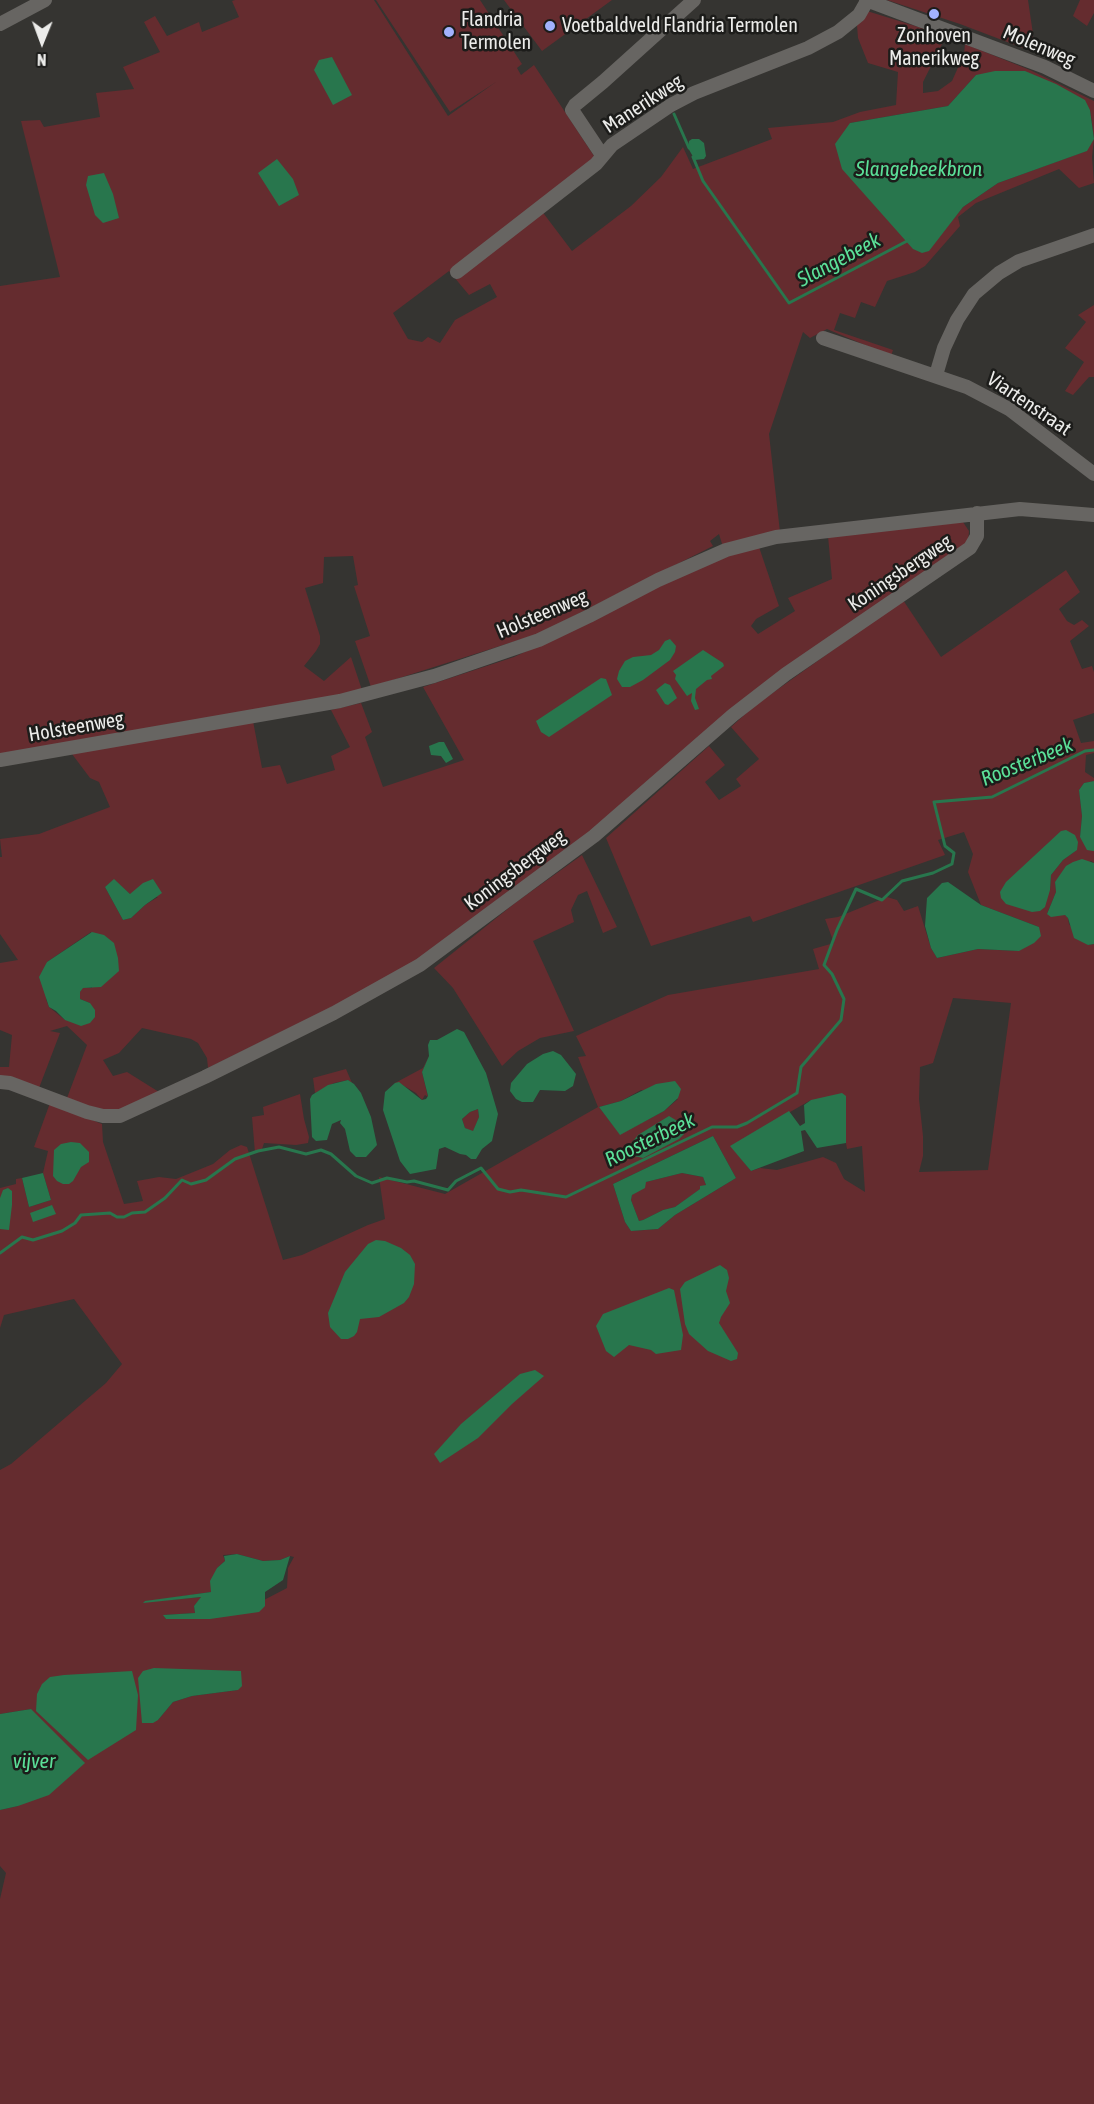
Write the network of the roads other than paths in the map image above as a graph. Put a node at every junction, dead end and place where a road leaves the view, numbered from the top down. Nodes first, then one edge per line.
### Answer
1 (45, 0) edge
2 (694, 0) edge
3 (867, 0) edge
4 (0, 24) edge
5 (1094, 92) edge
6 (602, 155) junction
7 (1094, 235) edge
8 (457, 272) dead end
9 (824, 338) dead end
10 (936, 375) junction
11 (1094, 474) edge
12 (977, 513) junction
13 (1094, 515) edge
14 (0, 760) edge
15 (0, 1082) edge

1 - 4 street
2 - 6 street
3 - 5 street, Molenweg
3 - 6 street, Manerikweg
6 - 8 street, Manerikweg
7 - 10 street
9 - 10 street, Viartenstraat
10 - 11 street, Viartenstraat
12 - 13 street, Holsteenweg
12 - 14 street, Holsteenweg
12 - 15 street, Koningsbergweg

